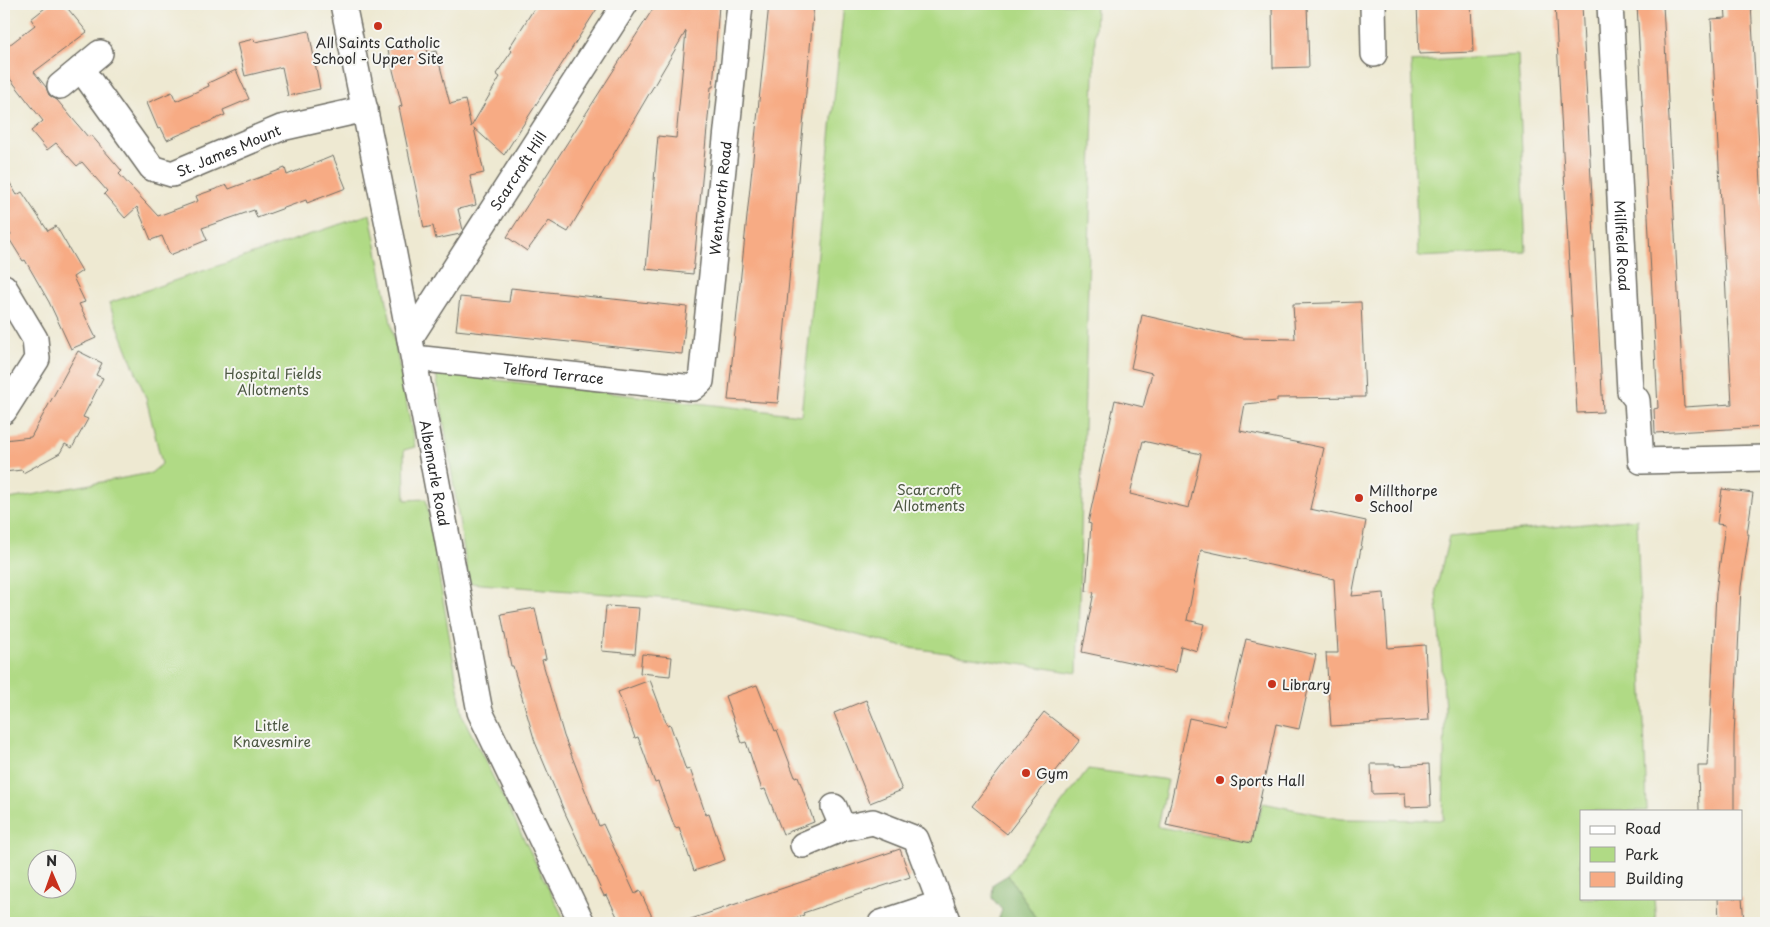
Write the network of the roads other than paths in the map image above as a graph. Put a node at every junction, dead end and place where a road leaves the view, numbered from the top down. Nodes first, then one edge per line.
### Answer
1 (343, 4) edge
2 (626, 4) edge
3 (740, 4) edge
4 (1373, 4) edge
5 (1610, 4) edge
6 (100, 53) dead end
7 (1374, 54) dead end
8 (81, 70) junction
9 (60, 86) dead end
10 (365, 109) junction
11 (4, 287) edge
12 (412, 348) junction
13 (692, 388) joint
14 (4, 411) edge
15 (1766, 458) edge
16 (803, 845) dead end
17 (945, 913) edge
18 (582, 923) edge
19 (881, 923) edge

1 - 10 street, Albemarle Road
2 - 12 street, Scarcroft Hill
3 - 13 street, Wentworth Road
4 - 7 street
5 - 15 street, Millfield Road
6 - 8 street
8 - 9 street
8 - 10 street, St. James Mount
10 - 12 street, Albemarle Road
11 - 14 street
12 - 13 street, Telford Terrace
12 - 18 street, Albemarle Road
16 - 17 street
17 - 19 street

